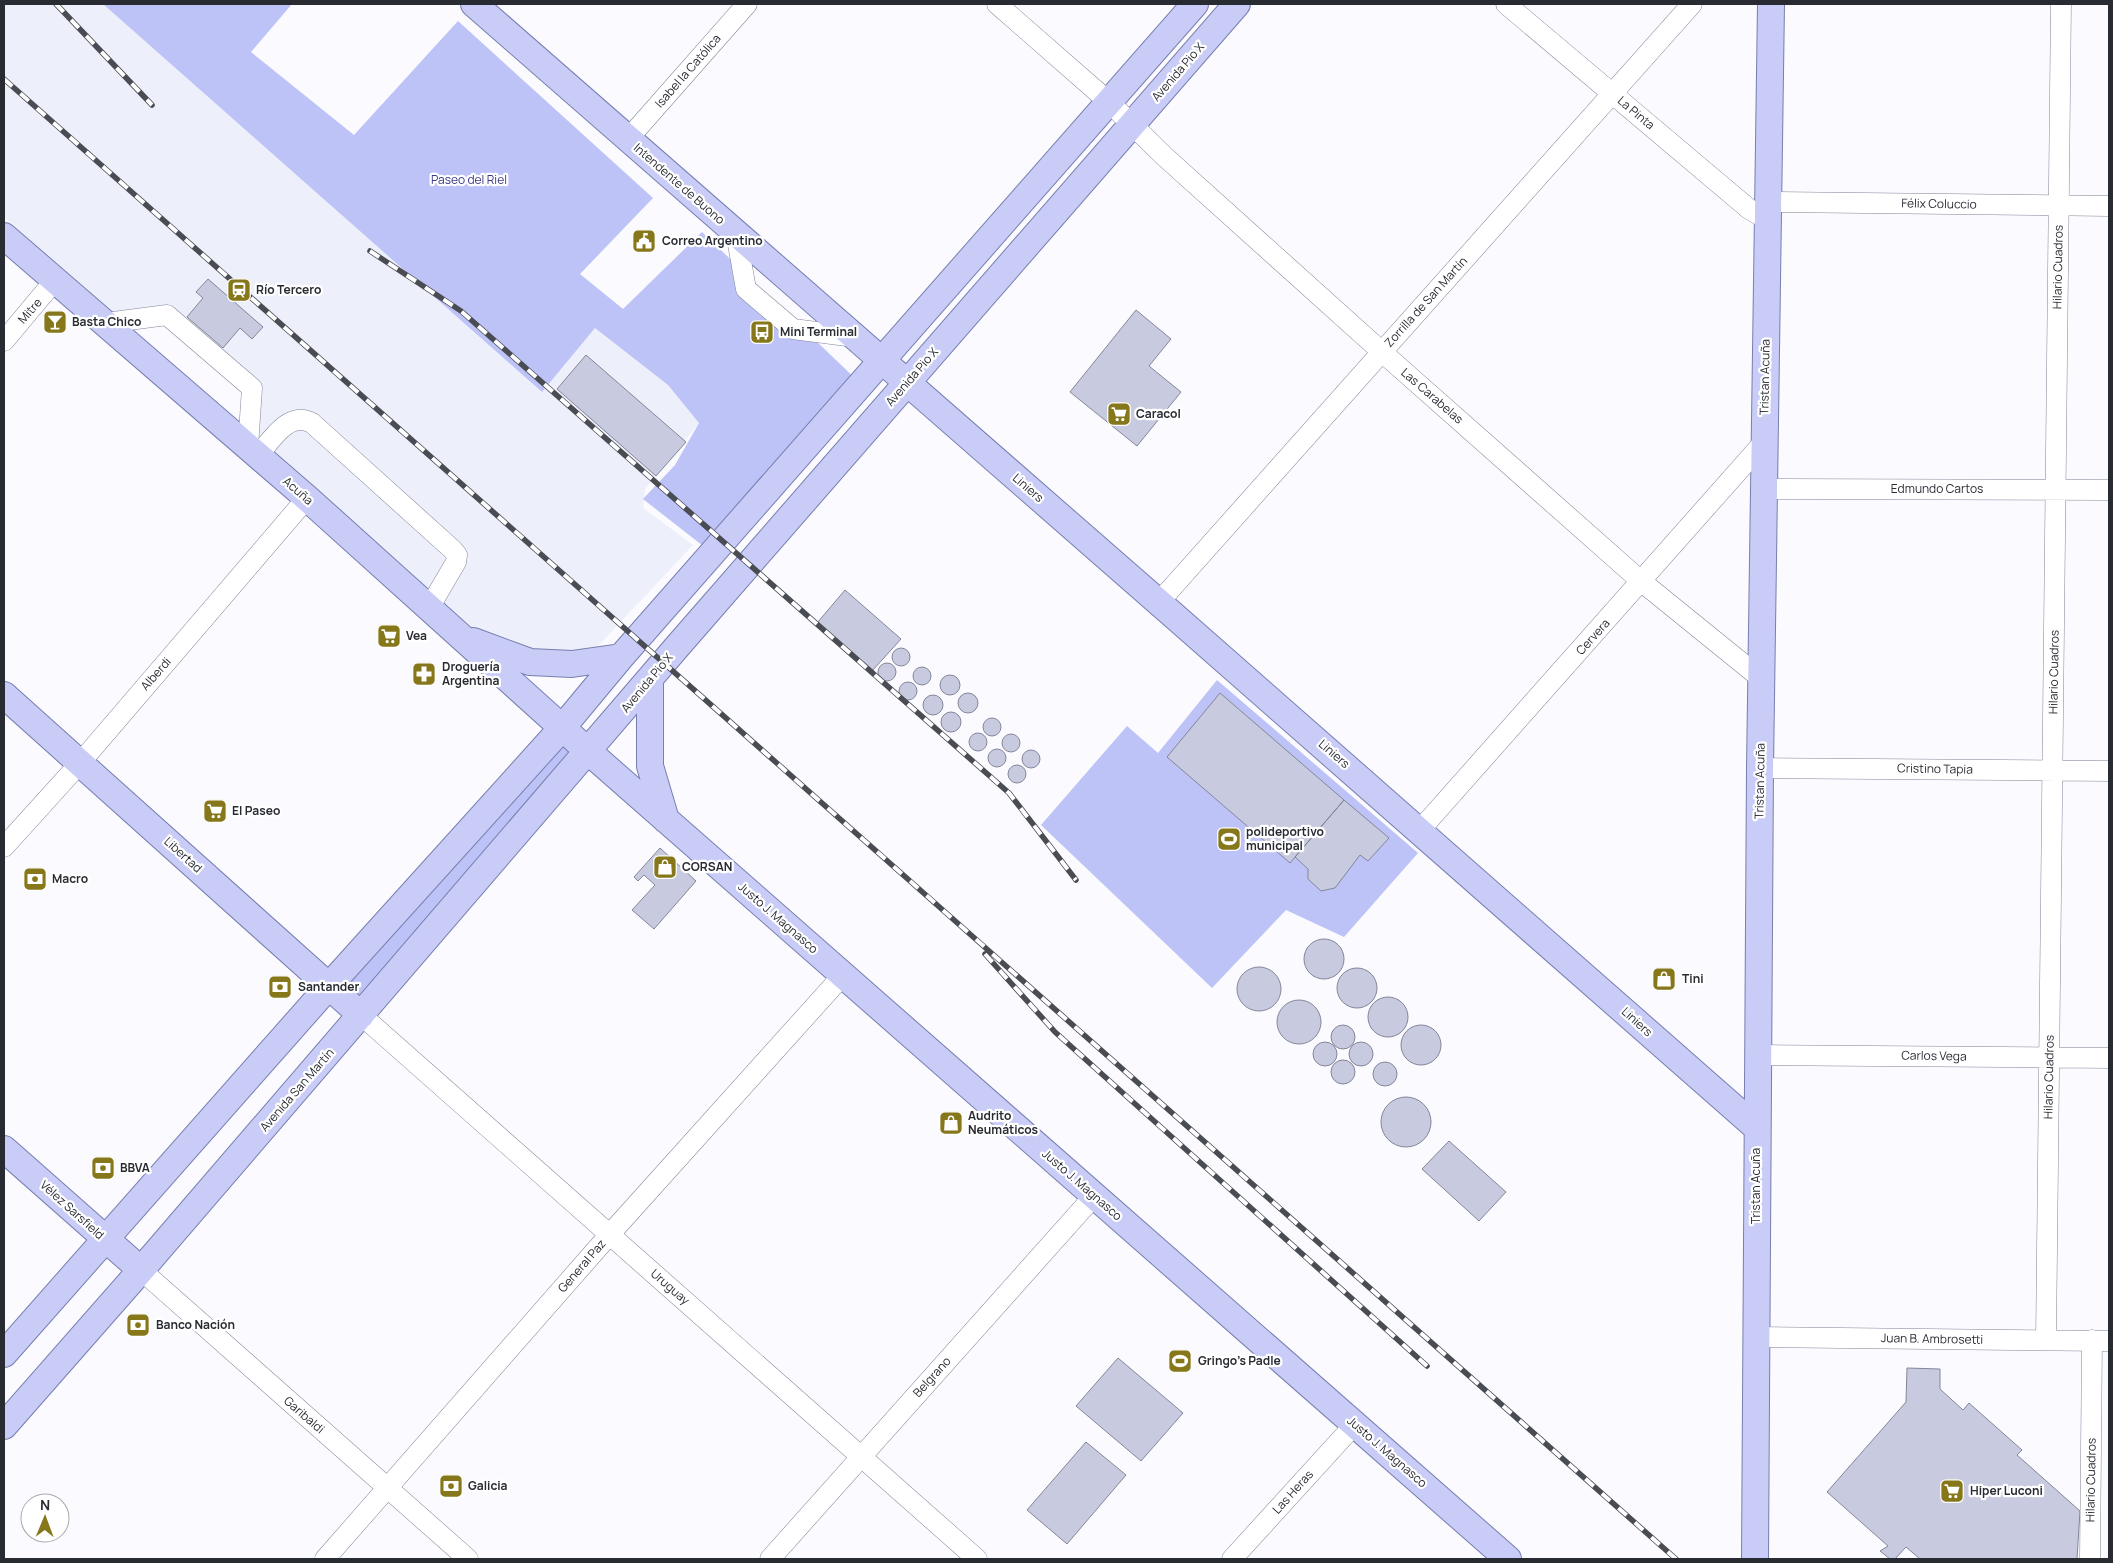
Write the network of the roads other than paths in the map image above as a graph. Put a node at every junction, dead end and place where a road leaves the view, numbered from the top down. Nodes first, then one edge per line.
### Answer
1 (474, 4) edge
2 (747, 4) edge
3 (996, 4) edge
4 (1195, 4) edge
5 (1237, 4) edge
6 (1506, 4) edge
7 (1692, 4) edge
8 (1771, 4) edge
9 (2061, 4) edge
10 (1612, 92) junction
11 (1109, 102) junction
12 (1132, 124) junction
13 (628, 139) junction
14 (2059, 206) junction
15 (2109, 206) edge
16 (1768, 211) junction
17 (736, 234) junction
18 (4, 236) edge
19 (55, 280) junction
20 (106, 323) junction
21 (855, 337) junction
22 (4, 341) edge
23 (1382, 352) junction
24 (881, 361) junction
25 (907, 383) junction
26 (1764, 442) junction
27 (253, 452) junction
28 (1765, 489) junction
29 (2056, 489) junction
30 (2109, 490) edge
31 (307, 498) junction
32 (1642, 582) junction
33 (1160, 601) junction
34 (429, 608) junction
35 (460, 636) junction
36 (621, 657) junction
37 (650, 678) junction
38 (1763, 680) junction
39 (4, 695) edge
40 (562, 728) junction
41 (589, 752) junction
42 (80, 762) junction
43 (1760, 768) junction
44 (2052, 771) junction
45 (2109, 772) edge
46 (666, 820) junction
47 (1420, 830) junction
48 (4, 848) edge
49 (843, 975) junction
50 (329, 986) junction
51 (361, 1015) junction
52 (1758, 1054) junction
53 (2049, 1057) junction
54 (2109, 1058) edge
55 (1756, 1128) junction
56 (4, 1150) edge
57 (1094, 1196) junction
58 (610, 1234) junction
59 (104, 1238) junction
60 (141, 1270) junction
61 (1756, 1337) junction
62 (2046, 1340) junction
63 (2101, 1340) edge
64 (4, 1354) edge
65 (1355, 1424) junction
66 (4, 1426) edge
67 (861, 1455) junction
68 (388, 1488) junction
69 (325, 1559) edge
70 (468, 1559) edge
71 (770, 1559) edge
72 (977, 1559) edge
73 (1232, 1559) edge
74 (1508, 1559) edge
75 (1755, 1559) edge
76 (2090, 1559) edge

1 - 13 main road, Intendente de Buono
2 - 13 street, Isabel la Católica
3 - 11 street, Las Carabelas
4 - 11 main road
5 - 12 main road, Avenida Pio X
6 - 10 street, La Pinta
7 - 10 street, Zorrilla de San Martín
8 - 16 main road, Tristan Acuña
9 - 14 street, Hilario Cuadros
10 - 16 street, La Pinta
10 - 23 street, Zorrilla de San Martín
11 - 12 street, Las Carabelas
11 - 24 main road
12 - 23 street, Las Carabelas
12 - 25 main road, Avenida Pio X
13 - 17 main road, Intendente de Buono
14 - 15 street, Félix Coluccio
14 - 16 street, Félix Coluccio
14 - 29 street, Hilario Cuadros
16 - 26 main road, Tristan Acuña
17 - 21 main road, Intendente de Buono
17 - 21 street
18 - 19 main road, Acuña
19 - 20 main road, Acuña
19 - 22 street, Mitre
20 - 27 main road, Acuña
20 - 27 street
21 - 24 main road, Intendente de Buono
23 - 32 street, Las Carabelas
23 - 33 street, Zorrilla de San Martín
24 - 25 main road, Intendente de Buono
24 - 36 main road
25 - 33 main road, Liniers
25 - 37 main road, Avenida Pio X
26 - 28 main road, Tristan Acuña
26 - 32 street, Cervera
27 - 31 main road, Acuña
27 - 34 street
28 - 29 street, Edmundo Cartos
28 - 38 main road, Tristan Acuña
29 - 30 street, Edmundo Cartos
29 - 44 street, Hilario Cuadros
31 - 34 main road, Acuña
31 - 42 street, Alberdi
32 - 38 street, Las Carabelas
32 - 47 street, Cervera
33 - 47 main road, Liniers
34 - 35 main road, Acuña
35 - 36 main road
35 - 40 main road, Acuña
36 - 40 main road
37 - 41 main road, Avenida Pio X
37 - 46 main road
38 - 43 main road, Tristan Acuña
39 - 42 main road, Libertad
40 - 41 main road, Acuña
40 - 50 main road
41 - 46 main road, Justo J. Magnasco
41 - 51 main road, Avenida San Martín
42 - 48 street, Alberdi
42 - 50 main road, Libertad
43 - 44 street, Cristino Tapia
43 - 52 main road, Tristan Acuña
44 - 45 street, Cristino Tapia
44 - 53 street, Hilario Cuadros
46 - 49 main road, Justo J. Magnasco
47 - 55 main road, Liniers
49 - 57 main road, Justo J. Magnasco
49 - 58 street, General Paz
50 - 51 main road, Libertad
50 - 59 main road
51 - 58 street, Uruguay
51 - 60 main road, Avenida San Martín
52 - 53 street, Carlos Vega
52 - 55 main road, Tristan Acuña
53 - 54 street, Carlos Vega
53 - 62 street, Hilario Cuadros
55 - 61 main road, Tristan Acuña
56 - 59 main road, Vélez Sarsfield
57 - 65 main road, Justo J. Magnasco
57 - 67 street, Belgrano
58 - 67 street, Uruguay
58 - 68 street, General Paz
59 - 60 main road, Vélez Sarsfield
59 - 64 main road
60 - 66 main road, Avenida San Martín
60 - 68 street, Garibaldi
61 - 62 street, Juan B. Ambrosetti
61 - 75 main road, Tristan Acuña
62 - 63 street, Juan B. Ambrosetti
63 - 76 street, Hilario Cuadros
65 - 73 street, Las Heras
65 - 74 main road, Justo J. Magnasco
67 - 71 street, Belgrano
67 - 72 street, Uruguay
68 - 69 street, General Paz
68 - 70 street, Garibaldi

